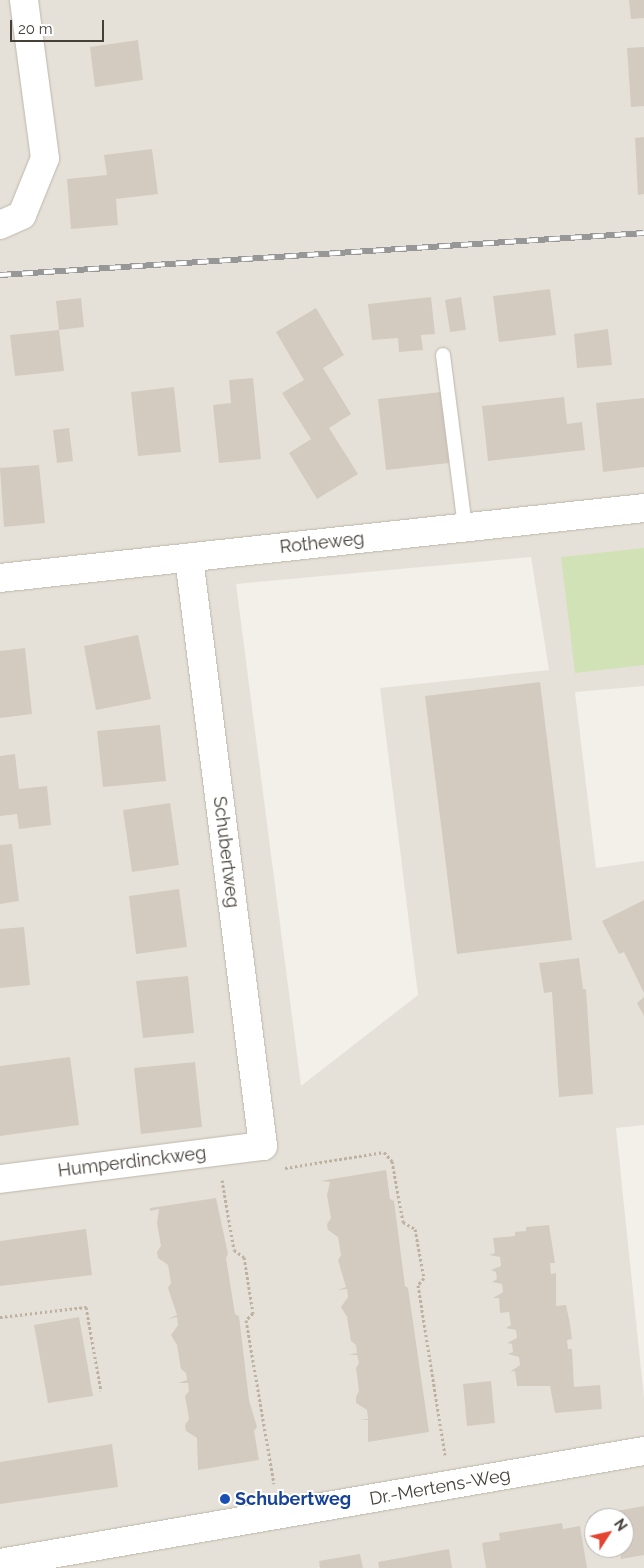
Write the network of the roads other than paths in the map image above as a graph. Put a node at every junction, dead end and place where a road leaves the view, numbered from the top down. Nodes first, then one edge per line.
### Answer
1 (24, 0) edge
2 (0, 224) edge
3 (443, 355) dead end
4 (644, 508) edge
5 (465, 527) junction
6 (189, 558) junction
7 (0, 578) edge
8 (263, 1146) joint
9 (0, 1179) edge
10 (644, 1451) edge
11 (0, 1563) edge

1 - 2 street
3 - 5 lane
4 - 5 street, Rotheweg
5 - 6 street, Rotheweg
6 - 7 street, Rotheweg
6 - 8 street, Schubertweg
8 - 9 street, Humperdinckweg
10 - 11 street, Dr.-Mertens-Weg

